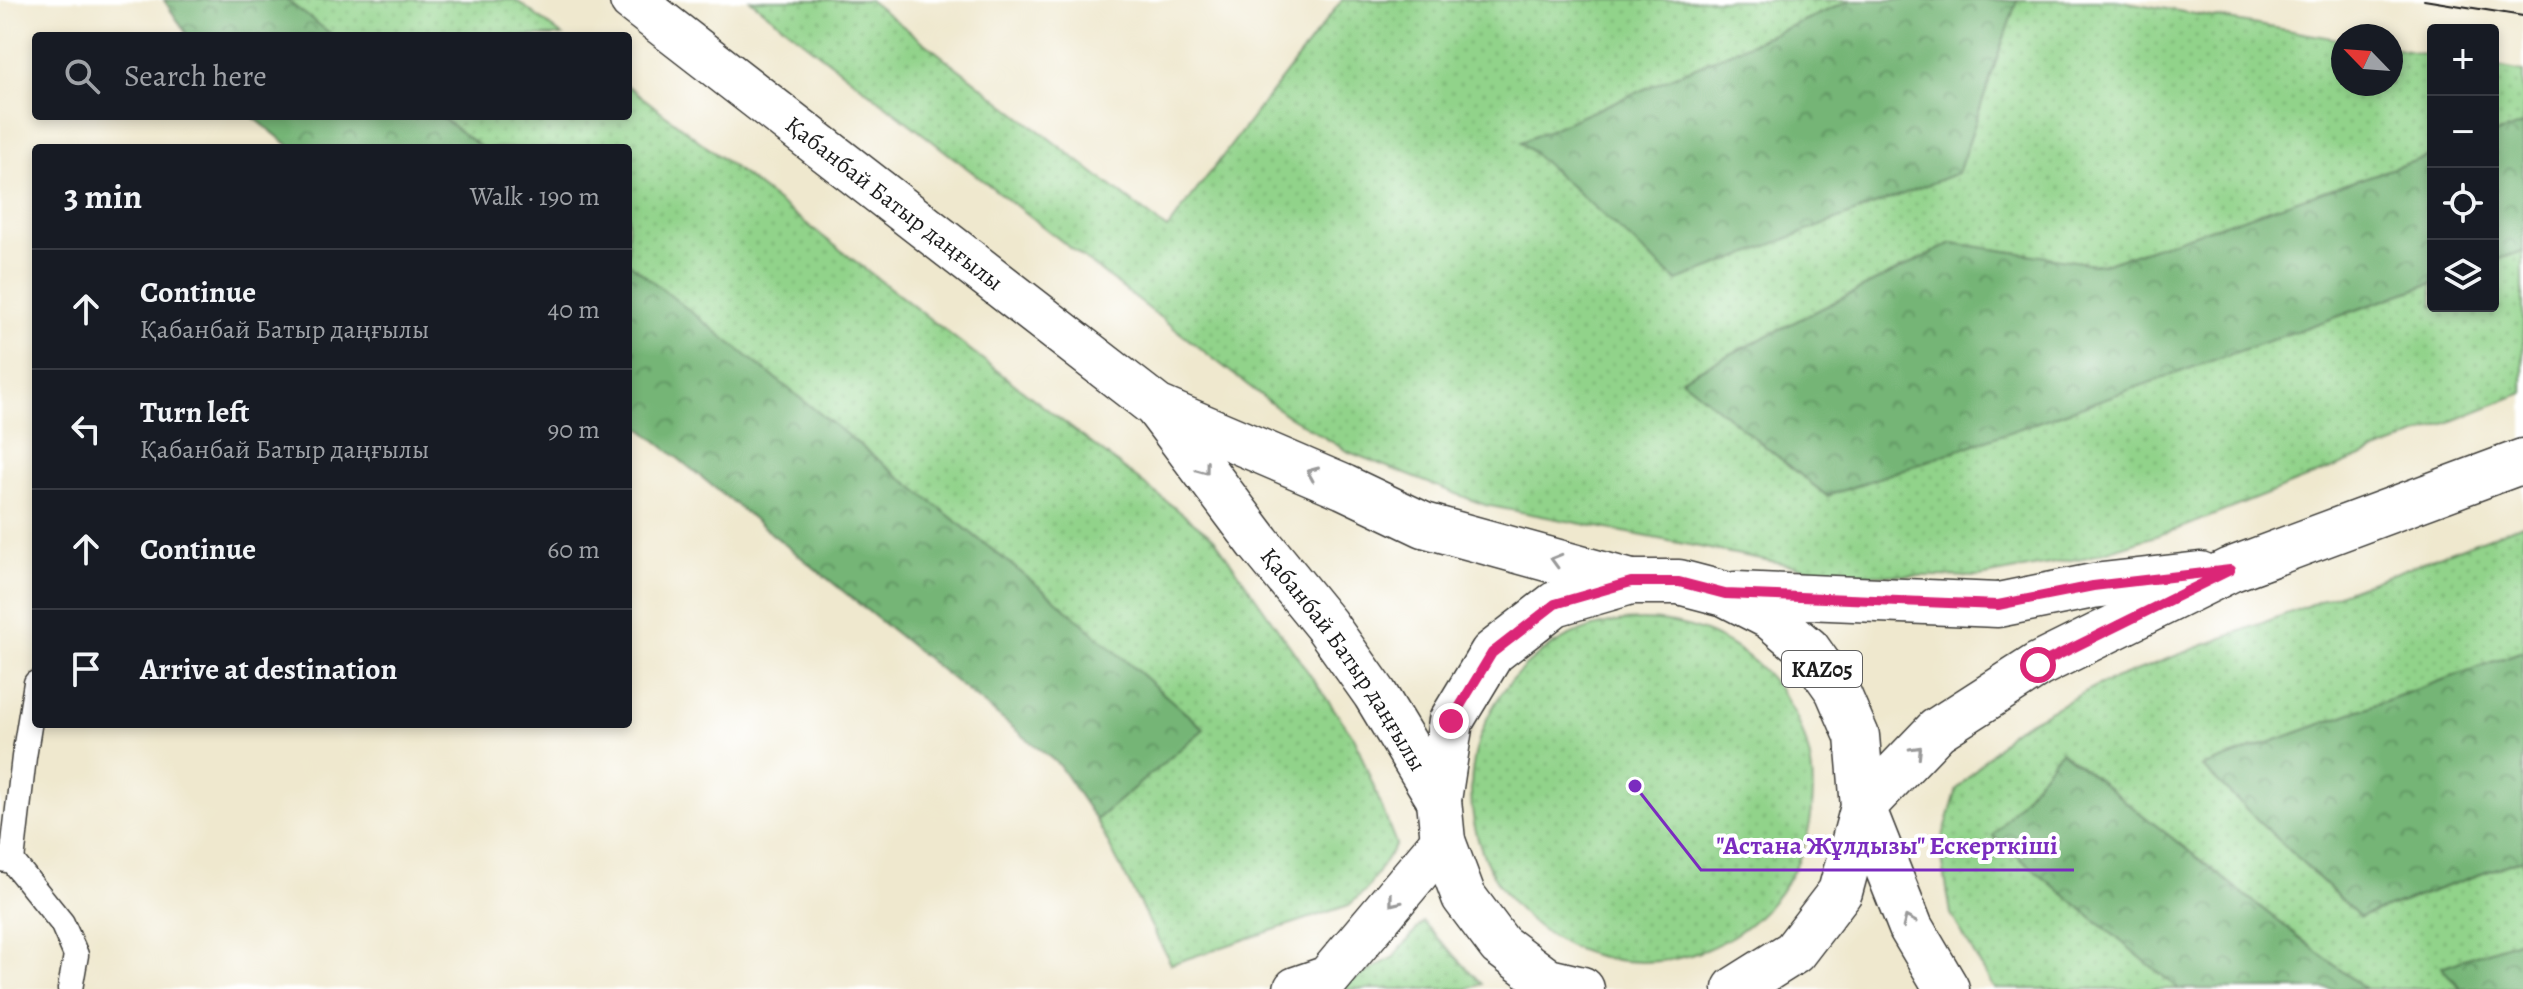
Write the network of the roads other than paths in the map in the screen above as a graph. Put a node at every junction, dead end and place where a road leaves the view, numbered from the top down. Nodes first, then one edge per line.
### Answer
1 (632, 0) edge
2 (1157, 407) junction
3 (2523, 461) edge
4 (2230, 570) junction
5 (1631, 582) junction
6 (1725, 594) junction
7 (32, 708) edge
8 (1863, 807) junction
9 (1441, 820) junction
10 (6, 860) edge
11 (1552, 986) edge
12 (70, 989) edge
13 (1296, 989) edge
14 (1735, 989) edge
15 (1947, 989) edge

1 - 2 main road, Қабанбай Батыр даңғылы
5 -> 2 main road, Қабанбай Батыр даңғылы
2 -> 9 main road, Қабанбай Батыр даңғылы
3 - 4 main road
4 - 6 main road
8 -> 4 main road
5 - 6 main road, KАZ05
5 - 9 main road, KАZ05
6 - 8 main road, KАZ05
7 - 10 lane
8 - 14 main road, KАZ05
15 -> 8 main road, KАZ05
9 - 11 main road, KАZ05
9 -> 13 main road
10 - 12 lane

